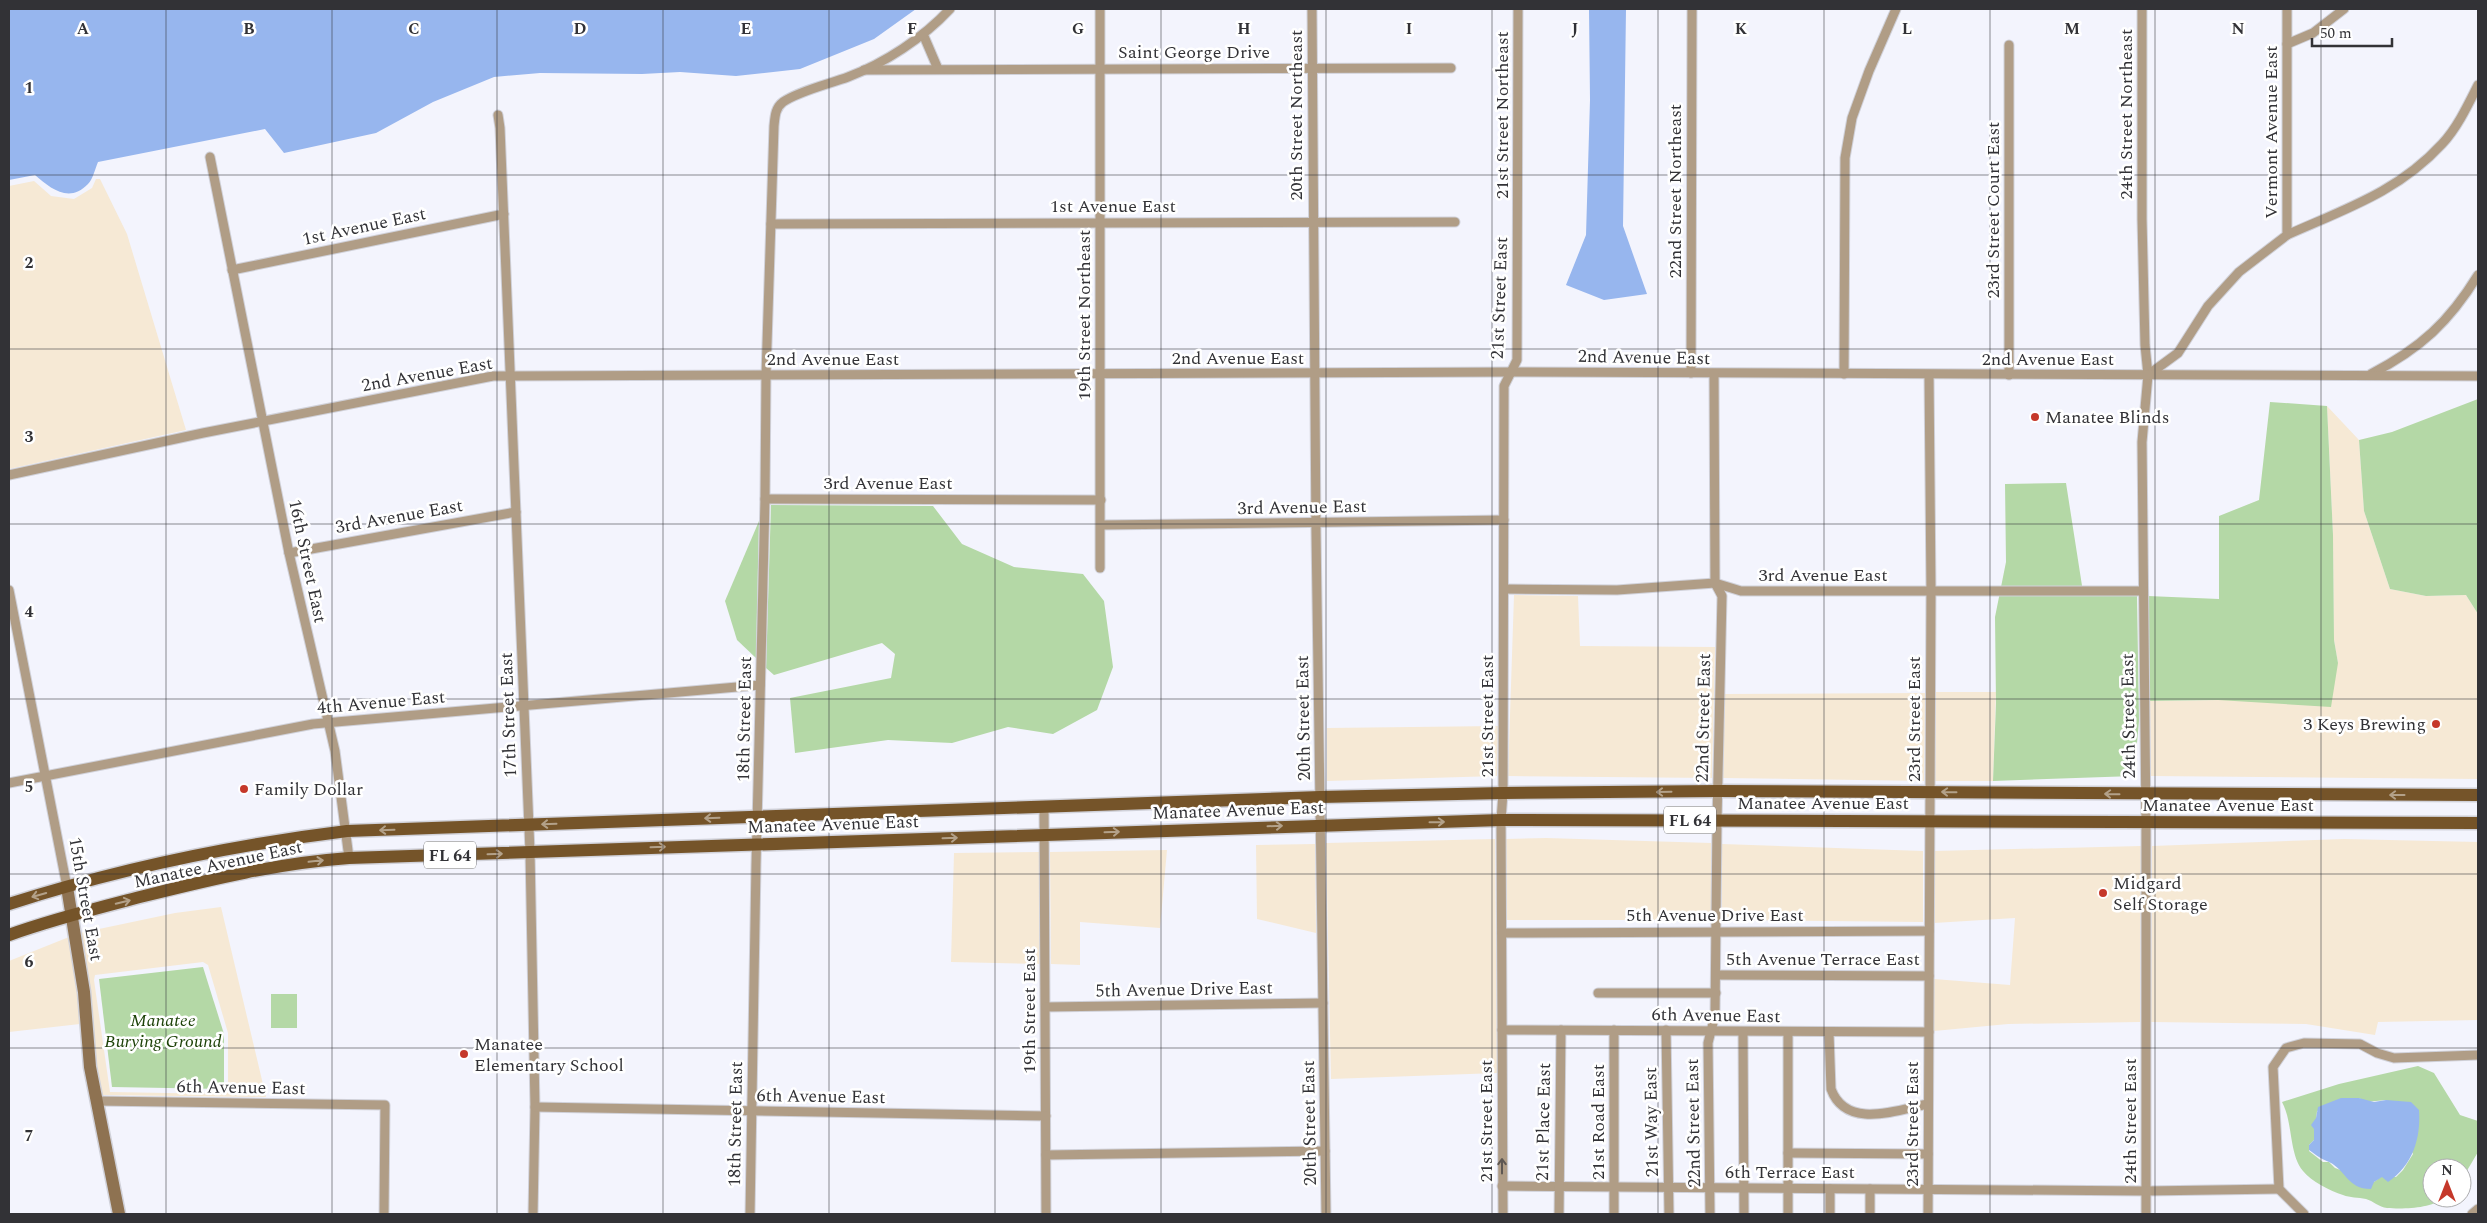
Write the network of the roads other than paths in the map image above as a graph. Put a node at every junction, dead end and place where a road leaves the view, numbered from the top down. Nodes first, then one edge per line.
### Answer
1 (950, 9) edge
2 (1100, 9) edge
3 (1312, 9) edge
4 (1518, 9) edge
5 (1692, 9) edge
6 (1896, 9) edge
7 (2142, 9) edge
8 (2287, 9) edge
9 (2344, 9) edge
10 (923, 34) junction
11 (2287, 44) junction
12 (2009, 46) dead end
13 (1312, 68) junction
14 (1451, 68) dead end
15 (1101, 69) junction
16 (864, 70) junction
17 (938, 70) junction
18 (2478, 85) edge
19 (498, 115) dead end
20 (210, 157) dead end
21 (504, 214) junction
22 (2142, 219) joint
23 (1312, 221) junction
24 (1518, 221) joint
25 (1455, 222) dead end
26 (1100, 223) junction
27 (771, 224) junction
28 (2287, 235) junction
29 (232, 270) junction
30 (2478, 274) edge
31 (1511, 372) junction
32 (1691, 373) junction
33 (1101, 374) junction
34 (1314, 374) junction
35 (1714, 374) junction
36 (1844, 374) junction
37 (766, 375) junction
38 (1930, 375) junction
39 (2008, 375) junction
40 (2148, 375) junction
41 (2368, 375) junction
42 (510, 376) junction
43 (2478, 376) edge
44 (262, 423) junction
45 (9, 475) edge
46 (765, 499) junction
47 (1101, 500) junction
48 (516, 512) junction
49 (1504, 520) junction
50 (1316, 523) junction
51 (1101, 525) junction
52 (289, 553) junction
53 (1100, 568) dead end
54 (1714, 583) junction
55 (1504, 589) junction
56 (9, 590) edge
57 (2143, 591) junction
58 (1931, 592) junction
59 (14, 638) edge
60 (760, 685) junction
61 (524, 706) junction
62 (327, 723) junction
63 (46, 776) junction
64 (9, 783) edge
65 (1717, 792) junction
66 (1930, 792) junction
67 (1503, 793) junction
68 (2146, 795) junction
69 (2478, 795) edge
70 (1320, 798) junction
71 (1044, 808) junction
72 (758, 816) junction
73 (1501, 820) junction
74 (1717, 820) junction
75 (1929, 820) junction
76 (2146, 823) junction
77 (2478, 823) edge
78 (1320, 824) junction
79 (529, 825) junction
80 (346, 831) junction
81 (1044, 835) junction
82 (756, 844) junction
83 (530, 852) junction
84 (349, 858) junction
85 (67, 887) junction
86 (9, 904) edge
87 (71, 915) junction
88 (1716, 931) junction
89 (1929, 931) junction
90 (1502, 933) junction
91 (9, 935) edge
92 (1716, 975) junction
93 (1929, 976) junction
94 (1598, 993) dead end
95 (1716, 993) junction
96 (1323, 1003) junction
97 (1046, 1006) junction
98 (1502, 1030) junction
99 (1561, 1030) junction
100 (1614, 1030) junction
101 (1666, 1030) junction
102 (1712, 1030) junction
103 (1743, 1032) junction
104 (1929, 1032) junction
105 (1788, 1033) junction
106 (1829, 1033) junction
107 (2478, 1055) edge
108 (97, 1101) junction
109 (1928, 1104) junction
110 (535, 1108) junction
111 (751, 1111) junction
112 (1046, 1116) junction
113 (1325, 1151) junction
114 (1788, 1153) junction
115 (1928, 1154) junction
116 (1046, 1155) junction
117 (1502, 1186) junction
118 (1559, 1187) junction
119 (1614, 1187) junction
120 (1668, 1187) junction
121 (1710, 1187) junction
122 (1744, 1188) junction
123 (1788, 1188) junction
124 (1830, 1188) junction
125 (1870, 1189) junction
126 (1928, 1189) junction
127 (2279, 1189) junction
128 (2146, 1191) junction
129 (2478, 1209) edge
130 (120, 1214) edge
131 (384, 1214) edge
132 (533, 1214) edge
133 (750, 1214) edge
134 (1046, 1214) edge
135 (1326, 1214) edge
136 (1503, 1214) edge
137 (1559, 1214) edge
138 (1614, 1214) edge
139 (1669, 1214) edge
140 (1710, 1214) edge
141 (1744, 1214) edge
142 (1788, 1214) edge
143 (1830, 1214) edge
144 (1870, 1214) edge
145 (1928, 1214) edge
146 (2146, 1214) edge
147 (2304, 1214) edge
148 (2472, 1214) edge

1 - 10 street
2 - 15 street
3 - 13 street, 20th Street Northeast
4 - 24 street, 21st Street Northeast
5 - 32 street, 22nd Street Northeast
6 - 36 street
7 - 22 street, 24th Street Northeast
8 - 11 street, Vermont Avenue East
9 - 11 street
10 - 16 street
10 - 17 street
11 - 28 street, Vermont Avenue East
12 - 39 street, 23rd Street Court East
13 - 14 street, Saint George Drive
13 - 15 street, Saint George Drive
13 - 23 street, 20th Street Northeast
15 - 17 street, Saint George Drive
15 - 26 street, 19th Street Northeast
16 - 17 street, Saint George Drive
16 - 27 street, 18th Street East
18 - 28 street
19 - 21 street, 17th Street East
20 - 29 street, 16th Street East
21 - 29 street, 1st Avenue East
21 - 42 street, 17th Street East
22 - 40 street, 24th Street East
23 - 25 street, 1st Avenue East
23 - 26 street, 1st Avenue East
23 - 34 street, 20th Street East
24 - 31 street, 21st Street East
26 - 27 street, 1st Avenue East
26 - 33 street, 19th Street Northeast
27 - 37 street, 18th Street East
28 - 40 street, Vermont Avenue East
29 - 44 street, 16th Street East
30 - 41 street
31 - 32 street, 2nd Avenue East
31 - 34 street, 2nd Avenue East
31 - 49 street, 21st Street East
32 - 35 street, 2nd Avenue East
33 - 34 street, 2nd Avenue East
33 - 37 street, 2nd Avenue East
33 - 47 street, 19th Street Northeast
34 - 50 street, 20th Street East
35 - 36 street, 2nd Avenue East
35 - 54 street, 22nd Street East
36 - 38 street, 2nd Avenue East
37 - 42 street, 2nd Avenue East
37 - 46 street, 18th Street East
38 - 39 street, 2nd Avenue East
38 - 58 street, 23rd Street East
39 - 40 street, 2nd Avenue East
40 - 41 street, 2nd Avenue East
40 - 57 street, 24th Street East
41 - 43 street, 2nd Avenue East
42 - 44 street, 2nd Avenue East
42 - 48 street, 17th Street East
44 - 45 street, 2nd Avenue East
44 - 52 street, 16th Street East
46 - 47 street, 3rd Avenue East
46 - 60 street, 18th Street East
47 - 51 street
48 - 52 street, 3rd Avenue East
48 - 61 street, 17th Street East
49 - 50 street, 3rd Avenue East
49 - 55 street, 21st Street East
50 - 51 street, 3rd Avenue East
50 - 70 street, 20th Street East
51 - 53 street
52 - 62 street, 16th Street East
54 - 55 street, 3rd Avenue East
54 - 58 street, 3rd Avenue East
54 - 65 street, 22nd Street East
55 - 67 street, 21st Street East
56 - 59 street, 15th Street East
57 - 58 street, 3rd Avenue East
57 - 68 street, 24th Street East
58 - 66 street, 23rd Street East
59 - 63 street, 15th Street East
60 - 61 street, 4th Avenue East
60 - 72 street, 18th Street East
61 - 62 street, 4th Avenue East
61 - 79 street, 17th Street East
62 - 63 street, 4th Avenue East
62 - 80 street, 16th Street East
63 - 64 street, 4th Avenue East
63 - 85 street, 15th Street East
65 - 66 main road, Manatee Avenue East / FL 64
65 -> 67 main road, Manatee Avenue East / FL 64
65 - 74 street, 22nd Street East
68 -> 66 main road, Manatee Avenue East / FL 64
66 - 75 street, 23rd Street East
67 - 70 main road, Manatee Avenue East / FL 64
67 - 73 street, 21st Street East
69 -> 68 main road, Manatee Avenue East / FL 64
68 - 76 street, 24th Street East
70 - 71 main road, Manatee Avenue East / FL 64
70 - 78 street, 20th Street East
71 - 72 main road, Manatee Avenue East / FL 64
71 - 81 street, 19th Street East
72 -> 79 main road, Manatee Avenue East / FL 64
72 - 82 street, 18th Street East
73 - 74 main road, Manatee Avenue East / FL 64
78 -> 73 main road, Manatee Avenue East / FL 64
73 - 90 street, 21st Street East
74 - 75 main road, Manatee Avenue East / FL 64
74 - 88 street, 22nd Street East
75 - 76 main road, Manatee Avenue East / FL 64
75 - 89 street, 23rd Street East
76 - 77 main road, Manatee Avenue East / FL 64
76 - 128 street, 24th Street East
81 -> 78 main road, Manatee Avenue East / FL 64
78 - 96 street, 20th Street East
79 -> 80 main road, Manatee Avenue East / FL 64
79 - 83 street, 17th Street East
80 - 84 street, 16th Street East
80 - 85 main road, Manatee Avenue East / FL 64
82 -> 81 main road, Manatee Avenue East / FL 64
81 - 97 street, 19th Street East
83 -> 82 main road, Manatee Avenue East / FL 64
82 - 111 street, 18th Street East
84 -> 83 main road, Manatee Avenue East / FL 64
83 - 110 street, 17th Street East
87 -> 84 main road, Manatee Avenue East / FL 64
85 -> 86 main road, Manatee Avenue East / FL 64
85 - 87 main road, 15th Street East
87 - 91 main road, Manatee Avenue East / FL 64
87 - 108 main road, 15th Street East
88 - 89 street, 5th Avenue Drive East
88 - 90 street, 5th Avenue Drive East
88 - 92 street, 22nd Street East
89 - 93 street, 23rd Street East
90 - 98 street, 21st Street East
92 - 93 street, 5th Avenue Terrace East
92 - 95 street, 22nd Street East
93 - 104 street, 23rd Street East
94 - 95 street, 5th Avenue Terrace East
95 - 102 street, 22nd Street East
96 - 97 street, 5th Avenue Drive East
96 - 113 street, 20th Street East
97 - 112 street, 19th Street East
98 - 99 street, 6th Avenue East
117 -> 98 street, 21st Street East
99 - 100 street, 6th Avenue East
99 - 118 street, 21st Place East
100 - 101 street, 6th Avenue East
100 - 119 street, 21st Road East
101 - 102 street, 6th Avenue East
101 - 120 street, 21st Way East
102 - 103 street, 6th Avenue East
102 - 121 street, 22nd Street East
103 - 105 street, 6th Avenue East
103 - 122 street
104 - 106 street, 6th Avenue East
104 - 109 street, 23rd Street East
105 - 106 street, 6th Avenue East
105 - 114 street
106 - 109 street
107 - 127 street
108 - 130 main road, 15th Street East
108 - 131 street, 6th Avenue East
109 - 115 street, 23rd Street East
110 - 111 street, 6th Avenue East
110 - 132 street, 17th Street East
111 - 112 street, 6th Avenue East
111 - 133 street, 18th Street East
112 - 116 street, 19th Street East
113 - 116 street
113 - 135 street, 20th Street East
114 - 115 street
114 - 123 street
115 - 126 street, 23rd Street East
116 - 134 street, 19th Street East
117 - 118 street, 6th Terrace East
117 - 136 street, 21st Street East
118 - 119 street, 6th Terrace East
118 - 137 street, 21st Place East
119 - 120 street, 6th Terrace East
119 - 138 street, 21st Road East
120 - 121 street, 6th Terrace East
120 - 139 street, 21st Way East
121 - 122 street, 6th Terrace East
121 - 140 street, 22nd Street East
122 - 123 street, 6th Terrace East
122 - 141 street
123 - 124 street, 6th Terrace East
123 - 142 street
124 - 125 street, 6th Terrace East
124 - 143 street
125 - 126 street, 6th Terrace East
125 - 144 street
126 - 128 street, 6th Terrace East
126 - 145 street, 23rd Street East
127 - 128 street, 6th Terrace East
127 - 147 street
128 - 146 street, 24th Street East
129 - 148 street

